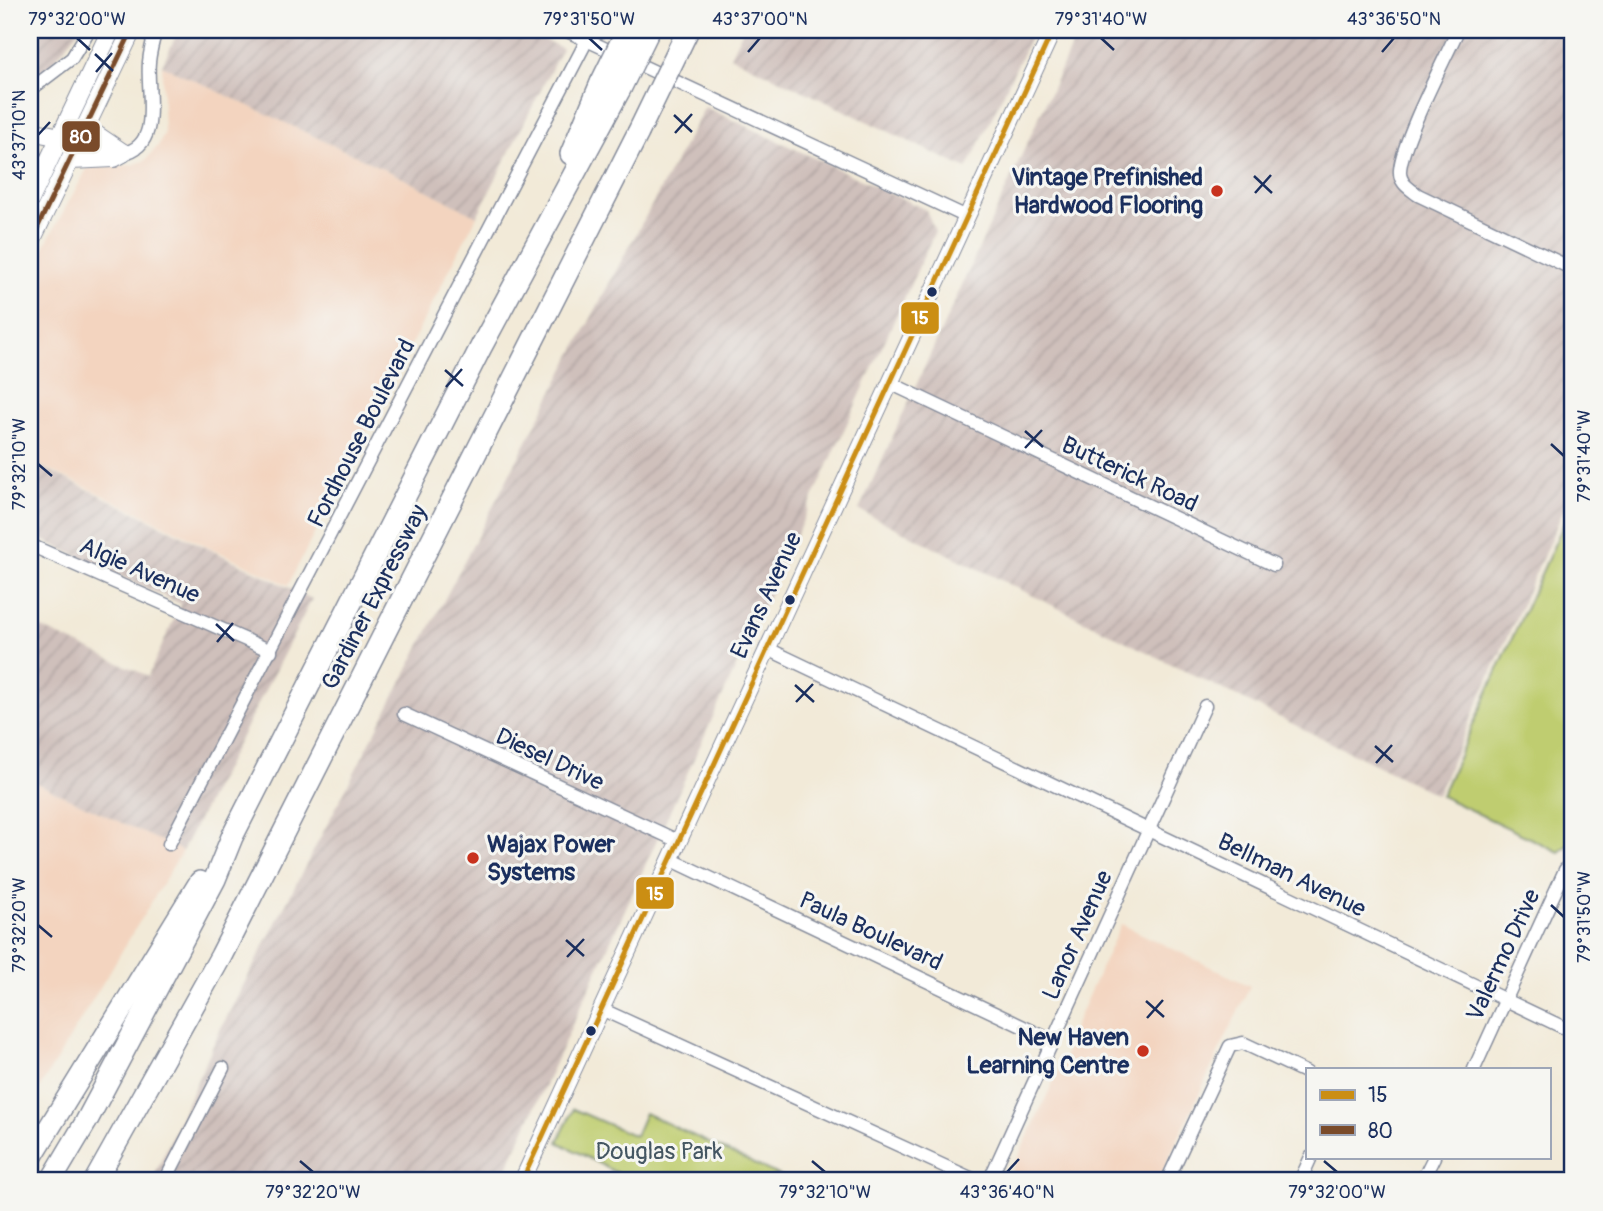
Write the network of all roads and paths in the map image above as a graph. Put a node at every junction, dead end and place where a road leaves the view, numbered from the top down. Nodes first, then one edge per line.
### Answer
1 (89, 30) edge
2 (111, 30) edge
3 (132, 30) edge
4 (156, 30) edge
5 (565, 30) edge
6 (626, 30) edge
7 (649, 30) edge
8 (688, 30) edge
9 (1053, 30) edge
10 (1458, 30) edge
11 (587, 40) junction
12 (611, 86) junction
13 (30, 90) edge
14 (86, 128) junction
15 (30, 131) edge
16 (61, 137) junction
17 (30, 152) edge
18 (123, 153) junction
19 (71, 160) junction
20 (39, 179) junction
21 (30, 200) edge
22 (967, 217) junction
23 (30, 243) edge
24 (1573, 269) edge
25 (892, 384) junction
26 (30, 545) edge
27 (1275, 565) dead end
28 (766, 648) junction
29 (271, 651) junction
30 (1205, 706) dead end
31 (404, 714) dead end
32 (1148, 829) junction
33 (232, 838) junction
34 (678, 841) junction
35 (169, 844) dead end
36 (670, 859) junction
37 (1573, 860) edge
38 (1505, 1001) junction
39 (601, 1009) junction
40 (1573, 1032) edge
41 (1053, 1041) junction
42 (223, 1068) dead end
43 (1474, 1068) edge
44 (1306, 1073) edge
45 (1311, 1158) edge
46 (1434, 1158) edge
47 (30, 1159) edge
48 (51, 1181) edge
49 (95, 1181) edge
50 (165, 1181) edge
51 (522, 1181) edge
52 (977, 1181) edge
53 (989, 1181) edge
54 (1167, 1181) edge
55 (1300, 1181) edge
56 (1422, 1181) edge

1 - 13 street
2 - 16 main road
3 - 14 main road
4 - 18 street
5 - 11 street
6 - 12 highway, Gardiner Expressway, bridge
7 - 12 highway, Gardiner Expressway, bridge
8 - 49 highway, Gardiner Expressway, bridge
9 - 22 main road, Evans Avenue
10 - 24 street
11 - 22 street
11 - 29 street, Fordhouse Boulevard
12 - 33 highway, Gardiner Expressway
14 - 18 main road
14 - 19 main road
15 - 16 main road
16 - 20 main road
17 - 20 main road
18 - 19 main road
19 - 23 main road
20 - 21 main road
22 - 25 main road, Evans Avenue
25 - 27 street, Butterick Road
25 - 28 main road, Evans Avenue
26 - 29 street, Algie Avenue
28 - 32 street, Bellman Avenue
28 - 34 main road, Evans Avenue
29 - 35 street, Fordhouse Boulevard
30 - 32 street, Lanor Avenue
31 - 34 street, Diesel Drive
32 - 38 street, Bellman Avenue
32 - 41 street, Lanor Avenue
33 - 47 highway
33 - 48 highway, Gardiner Expressway
34 - 36 main road, Evans Avenue
36 - 39 main road, Evans Avenue
36 - 41 street, Paula Boulevard
37 - 38 street, Valermo Drive
38 - 40 street, Bellman Avenue
38 - 43 street, Valermo Drive
39 - 51 main road, Evans Avenue
39 - 52 street
41 - 53 street, Lanor Avenue
42 - 50 street
44 - 54 street
45 - 55 street
46 - 56 street

